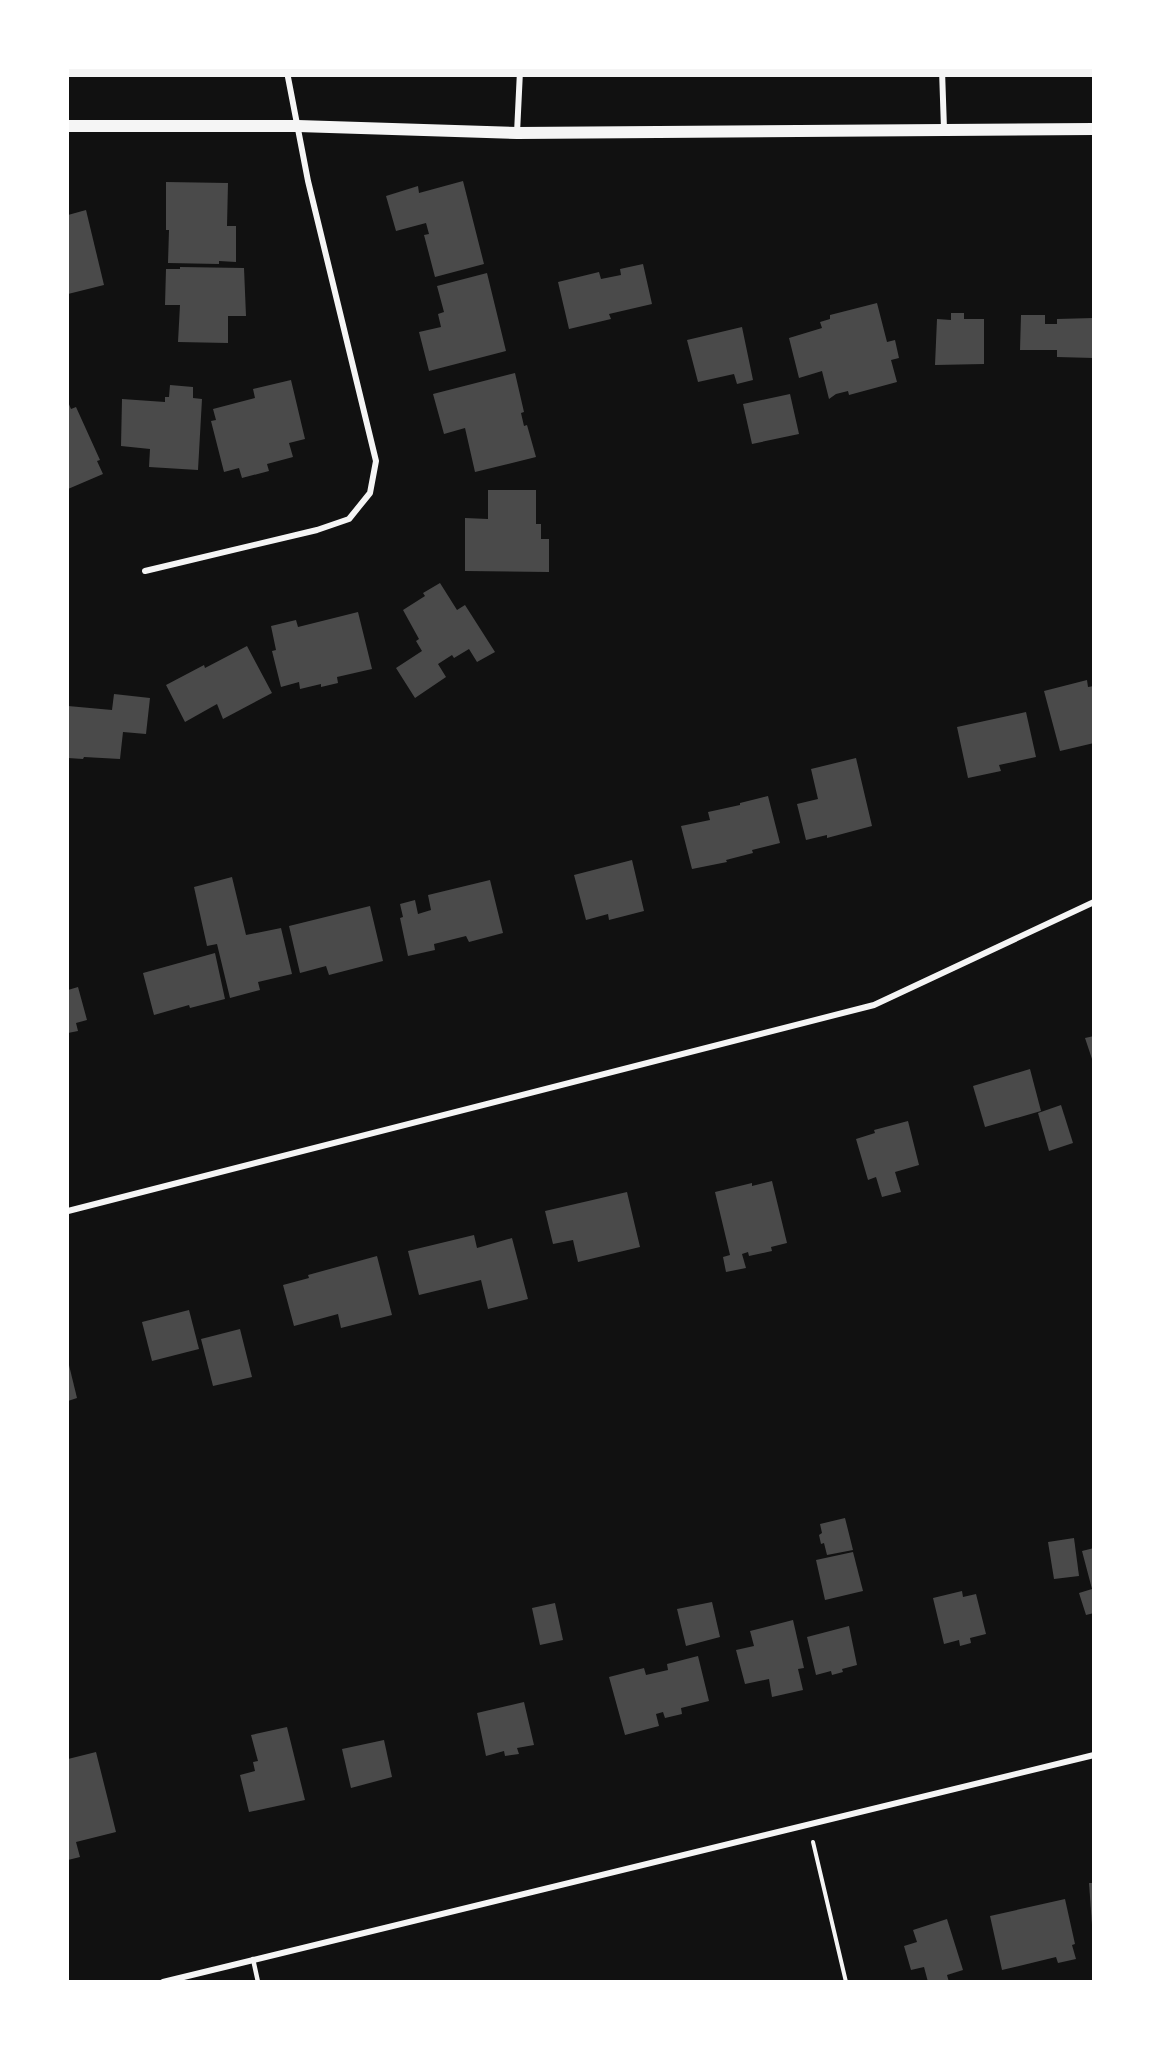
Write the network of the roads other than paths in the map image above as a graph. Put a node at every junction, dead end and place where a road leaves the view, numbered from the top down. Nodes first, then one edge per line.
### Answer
1 (942, 69) edge
2 (520, 70) edge
3 (68, 71) edge
4 (1094, 71) edge
5 (287, 72) junction
6 (68, 126) edge
7 (298, 126) junction
8 (944, 129) junction
9 (1094, 129) edge
10 (517, 133) junction
11 (145, 572) dead end
12 (1094, 902) edge
13 (68, 1211) edge
14 (1094, 1755) edge
15 (253, 1959) junction
16 (163, 1982) edge
17 (258, 1982) edge

1 - 2 main road
1 - 4 main road
1 - 8 street
2 - 5 main road
2 - 10 street
3 - 5 main road
5 - 7 street
6 - 7 main road
7 - 10 main road
7 - 11 street
8 - 9 main road
8 - 10 main road
12 - 13 street
14 - 15 street
15 - 16 street
15 - 17 lane

